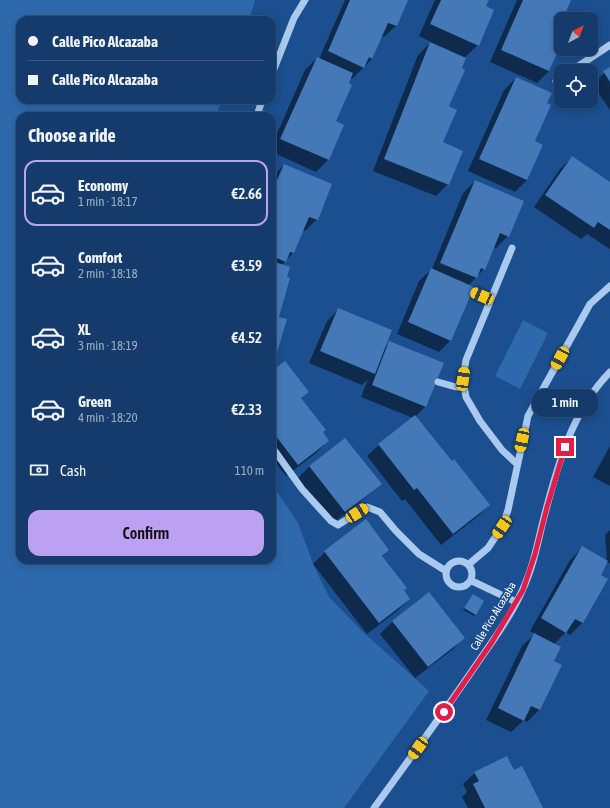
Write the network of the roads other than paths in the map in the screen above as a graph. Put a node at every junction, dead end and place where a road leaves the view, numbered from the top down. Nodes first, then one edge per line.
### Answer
1 (305, 0) edge
2 (610, 45) edge
3 (276, 64) edge
4 (582, 64) edge
5 (512, 248) dead end
6 (610, 286) edge
7 (474, 292) dead end
8 (490, 299) junction
9 (610, 372) edge
10 (438, 382) dead end
11 (464, 387) junction
12 (276, 453) edge
13 (517, 464) junction
14 (469, 564) junction
15 (446, 571) junction
16 (472, 581) junction
17 (516, 602) junction
18 (374, 808) edge

1 - 3 street
2 - 4 street
5 - 8 street
6 - 13 street
7 - 8 street
8 - 11 street
9 - 17 street, Calle Pico Alcazaba
10 - 11 street
11 - 13 street
12 - 15 street
13 - 14 street
14 - 15 street
14 - 16 street
15 - 16 street
16 - 17 street
17 - 18 street, Calle Pico Alcazaba

